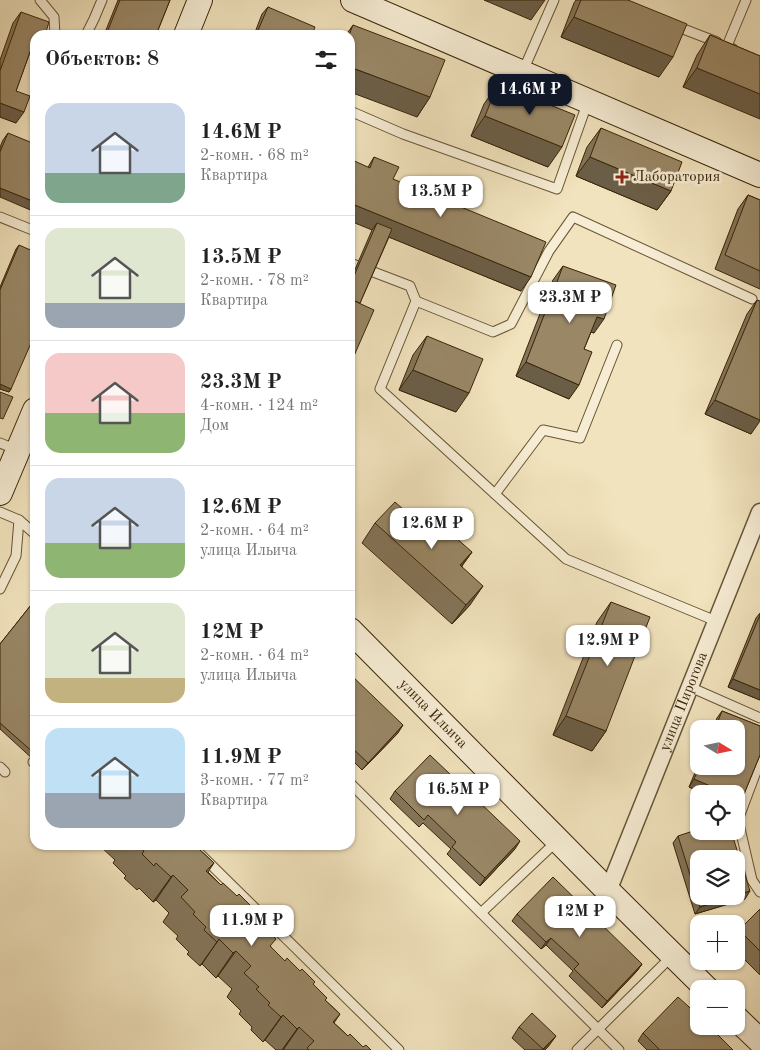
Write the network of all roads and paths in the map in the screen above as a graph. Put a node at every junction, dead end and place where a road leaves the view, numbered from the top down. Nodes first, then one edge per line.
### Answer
1 (40, 0) edge
2 (102, 0) edge
3 (200, 0) edge
4 (353, 0) edge
5 (554, 0) edge
6 (746, 0) edge
7 (664, 21) edge
8 (54, 30) edge
9 (88, 30) edge
10 (188, 30) edge
11 (726, 46) junction
12 (743, 54) edge
13 (523, 73) junction
14 (588, 100) junction
15 (355, 113) edge
16 (760, 175) edge
17 (0, 218) edge
18 (30, 229) edge
19 (355, 265) edge
20 (752, 299) dead end
21 (416, 301) junction
22 (617, 345) dead end
23 (30, 417) edge
24 (9, 446) edge
25 (0, 493) edge
26 (496, 494) junction
27 (0, 512) edge
28 (760, 512) edge
29 (19, 520) junction
30 (30, 530) edge
31 (0, 589) edge
32 (716, 621) junction
33 (356, 639) edge
34 (690, 687) junction
35 (760, 718) edge
36 (760, 762) edge
37 (355, 788) edge
38 (558, 840) junction
39 (196, 850) edge
40 (608, 892) junction
41 (760, 892) edge
42 (481, 913) junction
43 (673, 955) junction
44 (698, 980) edge
45 (745, 1027) edge
46 (598, 1029) junction
47 (760, 1042) edge
48 (399, 1050) edge
49 (578, 1050) edge
50 (619, 1050) edge

1 - 8 lane
2 - 9 lane
3 - 10 street
4 - 13 street
5 - 13 lane
6 - 11 lane
7 - 11 lane
11 - 12 lane
13 - 14 street
14 - 15 lane
14 - 16 street
17 - 18 lane
19 - 21 lane
20 - 21 lane
21 - 26 lane
22 - 26 lane
23 - 24 street
24 - 25 street
26 - 32 lane
27 - 29 lane
28 - 32 street, улица Пирогова
29 - 30 lane
29 - 31 lane
32 - 34 street, улица Пирогова
33 - 38 street, улица Ильича
34 - 35 lane
34 - 40 street, улица Пирогова
36 - 41 lane
37 - 42 lane
38 - 40 street, улица Ильича
38 - 42 lane
39 - 48 lane
40 - 43 street, улица Ильича
42 - 46 lane
43 - 44 street, улица Ильича
43 - 46 lane
45 - 47 street
46 - 49 lane
46 - 50 lane

